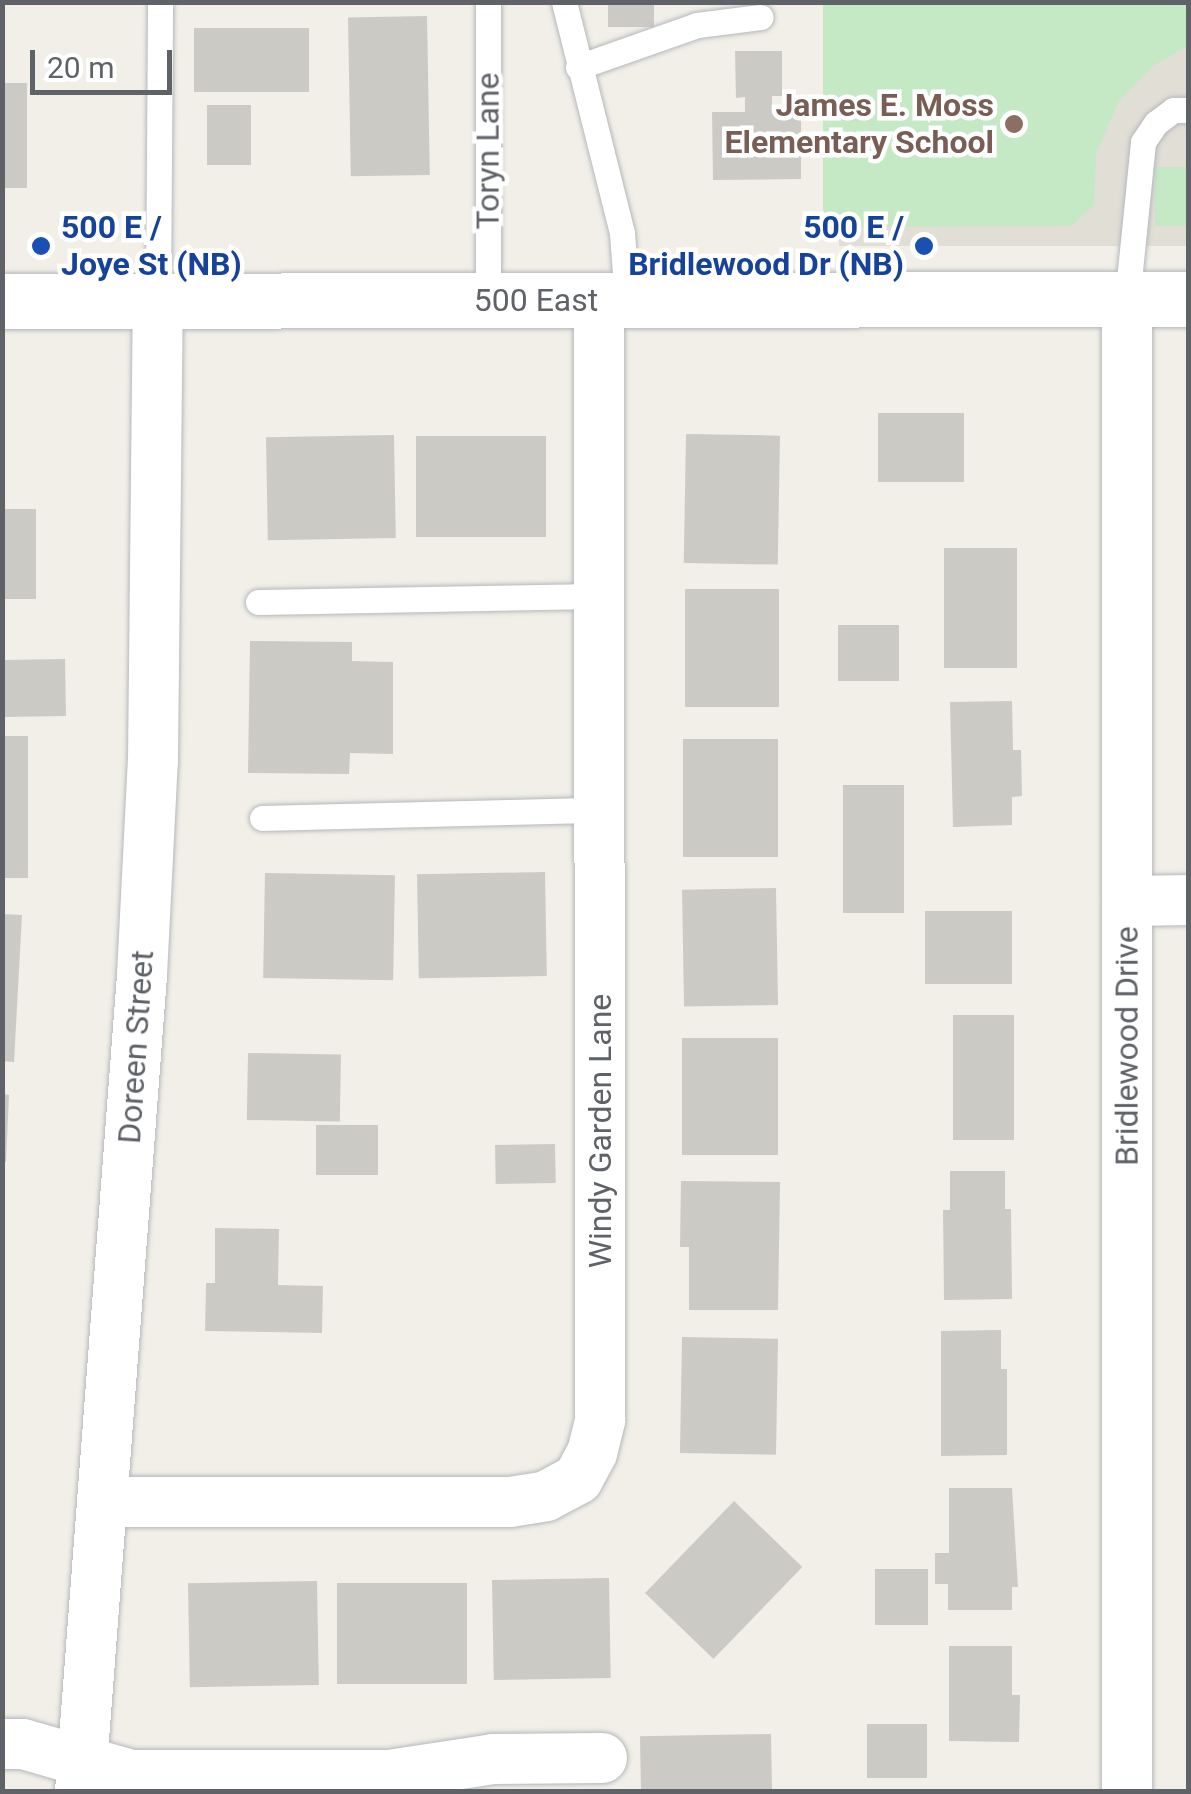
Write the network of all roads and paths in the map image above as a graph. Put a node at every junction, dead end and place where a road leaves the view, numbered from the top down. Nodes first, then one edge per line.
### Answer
1 (160, 2) edge
2 (488, 2) edge
3 (564, 2) edge
4 (760, 16) dead end
5 (578, 67) junction
6 (1188, 110) edge
7 (1188, 299) edge
8 (158, 300) junction
9 (488, 300) junction
10 (613, 300) junction
11 (1126, 300) junction
12 (2, 301) edge
13 (598, 596) junction
14 (258, 602) dead end
15 (599, 810) junction
16 (262, 818) dead end
17 (1188, 900) edge
18 (1127, 901) junction
19 (104, 1502) junction
20 (2, 1744) edge
21 (602, 1758) dead end
22 (81, 1776) edge
23 (1127, 1792) edge

1 - 8 lane
2 - 9 lane, Toryn Lane
3 - 5 lane
4 - 5 lane
5 - 10 lane
6 - 11 lane
7 - 11 street, 500 East
8 - 9 street, 500 East
8 - 12 street, 500 East
8 - 19 street, Doreen Street
9 - 10 street, 500 East
10 - 11 street, 500 East
10 - 13 street, Windy Garden Lane
11 - 18 street, Bridlewood Drive
13 - 14 lane
13 - 15 street, Windy Garden Lane
15 - 16 lane
15 - 19 street, Windy Garden Lane
17 - 18 street
18 - 23 street, Bridlewood Drive
19 - 22 street, Doreen Street
20 - 22 street
21 - 22 street

